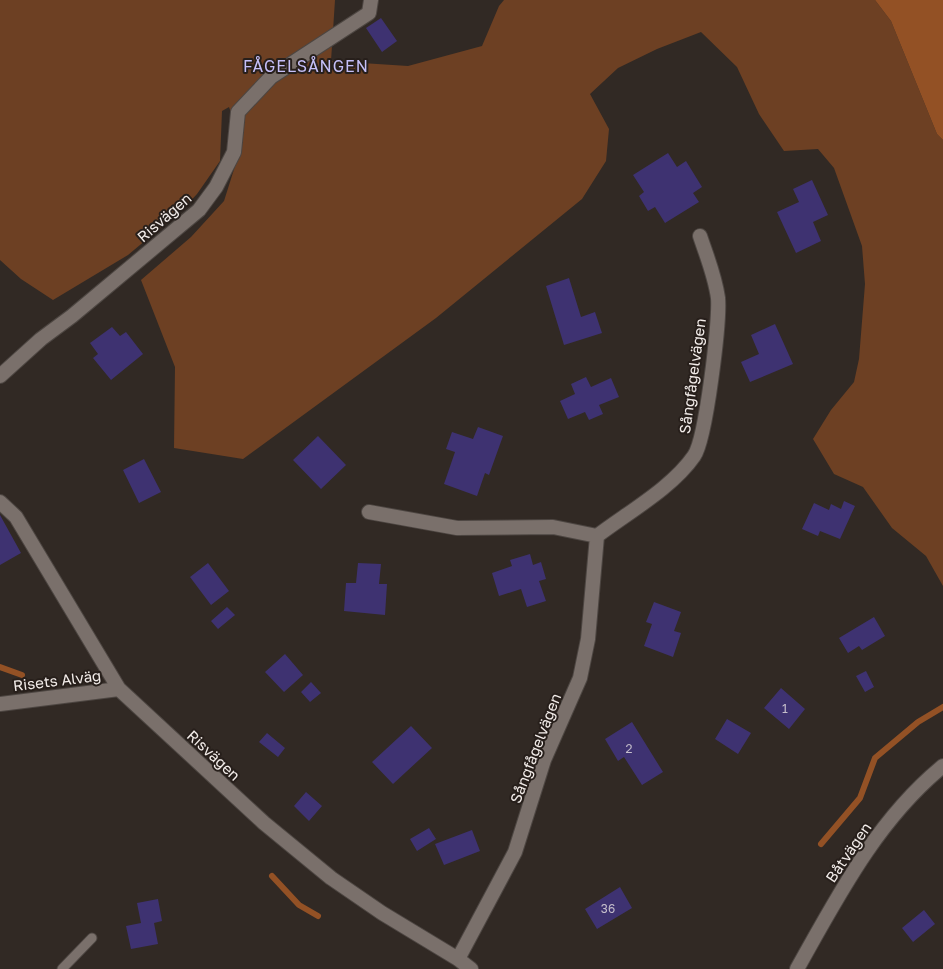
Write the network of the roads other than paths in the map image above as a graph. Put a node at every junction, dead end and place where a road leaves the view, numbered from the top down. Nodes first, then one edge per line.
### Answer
1 (371, 0) edge
2 (700, 236) dead end
3 (0, 376) edge
4 (0, 502) edge
5 (369, 512) dead end
6 (597, 536) junction
7 (118, 689) junction
8 (0, 704) edge
9 (943, 766) edge
10 (92, 938) dead end
11 (458, 959) junction
12 (62, 969) edge
13 (471, 969) edge
14 (797, 969) edge

1 - 3 street, Risvägen
2 - 6 street, Sångfågelvägen
4 - 7 street, Risvägen
5 - 6 street
6 - 11 street, Sångfågelvägen
7 - 8 street, Risets Alväg
7 - 11 street, Risvägen
9 - 14 street, Båtvägen
10 - 12 lane
11 - 13 street, Risvägen

